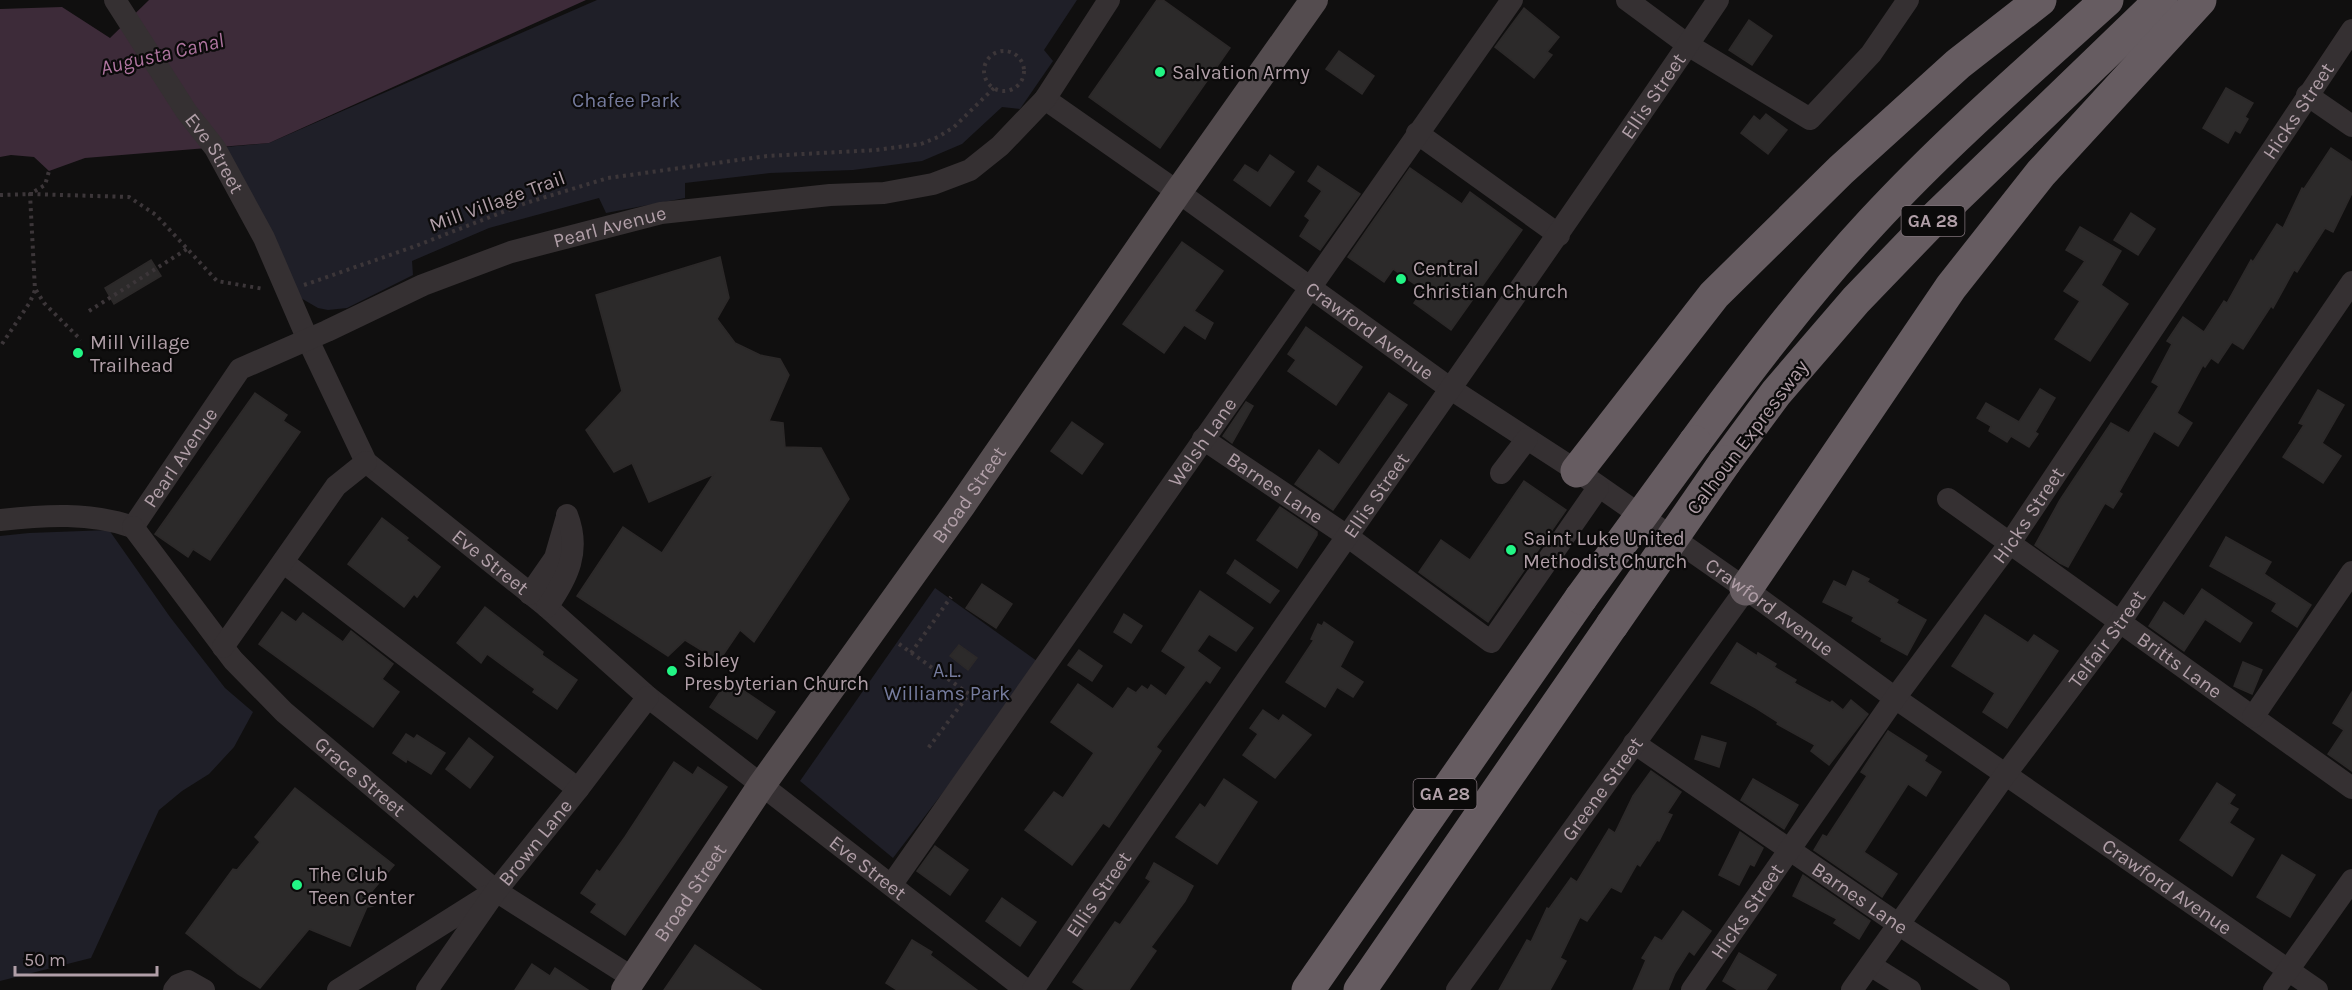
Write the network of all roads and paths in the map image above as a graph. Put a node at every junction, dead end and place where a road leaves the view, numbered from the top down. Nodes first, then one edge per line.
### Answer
1 (115, 0) edge
2 (1109, 0) edge
3 (1314, 0) edge
4 (1512, 0) edge
5 (1627, 0) edge
6 (1718, 0) edge
7 (1908, 0) edge
8 (2040, 0) edge
9 (2107, 0) edge
10 (2161, 0) edge
11 (2200, 0) edge
12 (2352, 30) edge
13 (1688, 45) junction
14 (994, 88) junction
15 (2307, 95) junction
16 (1046, 99) junction
17 (2352, 126) edge
18 (1418, 133) junction
19 (49, 171) dead end
20 (1178, 192) junction
21 (30, 194) junction
22 (0, 195) edge
23 (1559, 235) junction
24 (187, 249) junction
25 (2352, 282) edge
26 (1309, 287) junction
27 (35, 290) junction
28 (287, 290) junction
29 (89, 311) dead end
30 (81, 340) dead end
31 (308, 340) junction
32 (3, 344) dead end
33 (1451, 388) junction
34 (1203, 439) junction
35 (1527, 439) junction
36 (366, 462) junction
37 (1501, 474) dead end
38 (1587, 479) junction
39 (1948, 499) dead end
40 (0, 520) edge
41 (133, 527) junction
42 (1347, 536) junction
43 (2010, 543) junction
44 (283, 562) junction
45 (2352, 572) edge
46 (1746, 588) junction
47 (951, 597) dead end
48 (2120, 622) junction
49 (899, 644) dead end
50 (223, 647) junction
51 (912, 653) junction
52 (648, 697) junction
53 (1895, 698) junction
54 (2253, 717) junction
55 (1634, 742) junction
56 (926, 751) dead end
57 (2005, 775) junction
58 (761, 786) junction
59 (2352, 788) edge
60 (578, 789) junction
61 (1791, 849) junction
62 (2352, 880) edge
63 (892, 884) junction
64 (496, 891) junction
65 (1898, 924) junction
66 (1870, 965) junction
67 (2288, 970) junction
68 (629, 984) edge
69 (174, 990) edge
70 (204, 990) edge
71 (338, 990) edge
72 (427, 990) edge
73 (1026, 990) edge
74 (1033, 990) edge
75 (1308, 990) edge
76 (1360, 990) edge
77 (1457, 990) edge
78 (1692, 990) edge
79 (1852, 990) edge
80 (1910, 990) edge
81 (1999, 990) edge
82 (2274, 990) edge
83 (2317, 990) edge

1 - 28 street, Eve Street
2 - 16 street, Pearl Avenue
3 - 20 main road, Broad Street
4 - 18 street, Welsh Lane
5 - 13 street
6 - 13 street, Ellis Street
7 - 13 street
8 - 38 highway
9 - 75 highway, Calhoun Expressway / GA 28, bridge
10 - 76 highway, Calhoun Expressway / GA 28, bridge
11 - 46 highway
12 - 15 street, Hicks Street
13 - 23 street, Ellis Street
14 - 14 path
14 - 28 path, Mill Village Trail
15 - 17 street
15 - 43 street, Hicks Street
16 - 20 street, Crawford Avenue
16 - 31 street, Pearl Avenue
18 - 23 street
18 - 26 street, Welsh Lane
19 - 21 path
20 - 26 street, Crawford Avenue
20 - 58 main road, Broad Street
21 - 22 path, Mill Village Trail
21 - 24 path, Mill Village Trail
21 - 27 path
23 - 33 street, Ellis Street
24 - 28 path, Mill Village Trail
24 - 29 path
25 - 48 street, Telfair Street
26 - 33 street, Crawford Avenue
26 - 34 street, Welsh Lane
27 - 30 path
27 - 32 path
28 - 31 street, Eve Street
31 - 36 street, Eve Street
31 - 41 street, Pearl Avenue
33 - 35 street, Crawford Avenue
33 - 42 street, Ellis Street
34 - 42 street, Barnes Lane
34 - 63 street, Welsh Lane
35 - 37 street
35 - 38 street, Crawford Avenue
36 - 44 street
36 - 52 street, Eve Street
38 - 42 street, Barnes Lane
38 - 46 street, Crawford Avenue
39 - 43 street, Britts Lane
40 - 41 street
41 - 50 street, Grace Street
42 - 74 street, Ellis Street
43 - 48 street, Britts Lane
43 - 53 street, Hicks Street
44 - 50 street
44 - 60 street
45 - 54 street
46 - 53 street, Crawford Avenue
46 - 55 street, Greene Street
47 - 51 path
48 - 54 street, Britts Lane
48 - 57 street, Telfair Street
49 - 51 path
50 - 64 street, Grace Street
51 - 56 path
52 - 58 street, Eve Street
52 - 60 street, Brown Lane
53 - 57 street, Crawford Avenue
53 - 61 street, Hicks Street
54 - 59 street, Britts Lane
55 - 61 street, Barnes Lane
55 - 77 street, Greene Street
57 - 65 street, Telfair Street
57 - 67 street, Crawford Avenue
58 - 63 street, Eve Street
58 - 68 main road, Broad Street
60 - 64 street, Brown Lane
61 - 65 street, Barnes Lane
61 - 78 street, Hicks Street
62 - 67 street
63 - 73 street, Eve Street
64 - 68 street, Grace Street
64 - 71 street
64 - 72 street, Brown Lane
65 - 66 street, Telfair Street
65 - 81 street, Barnes Lane
66 - 79 street, Telfair Street
66 - 80 street
67 - 82 street
67 - 83 street, Crawford Avenue
69 - 70 street

